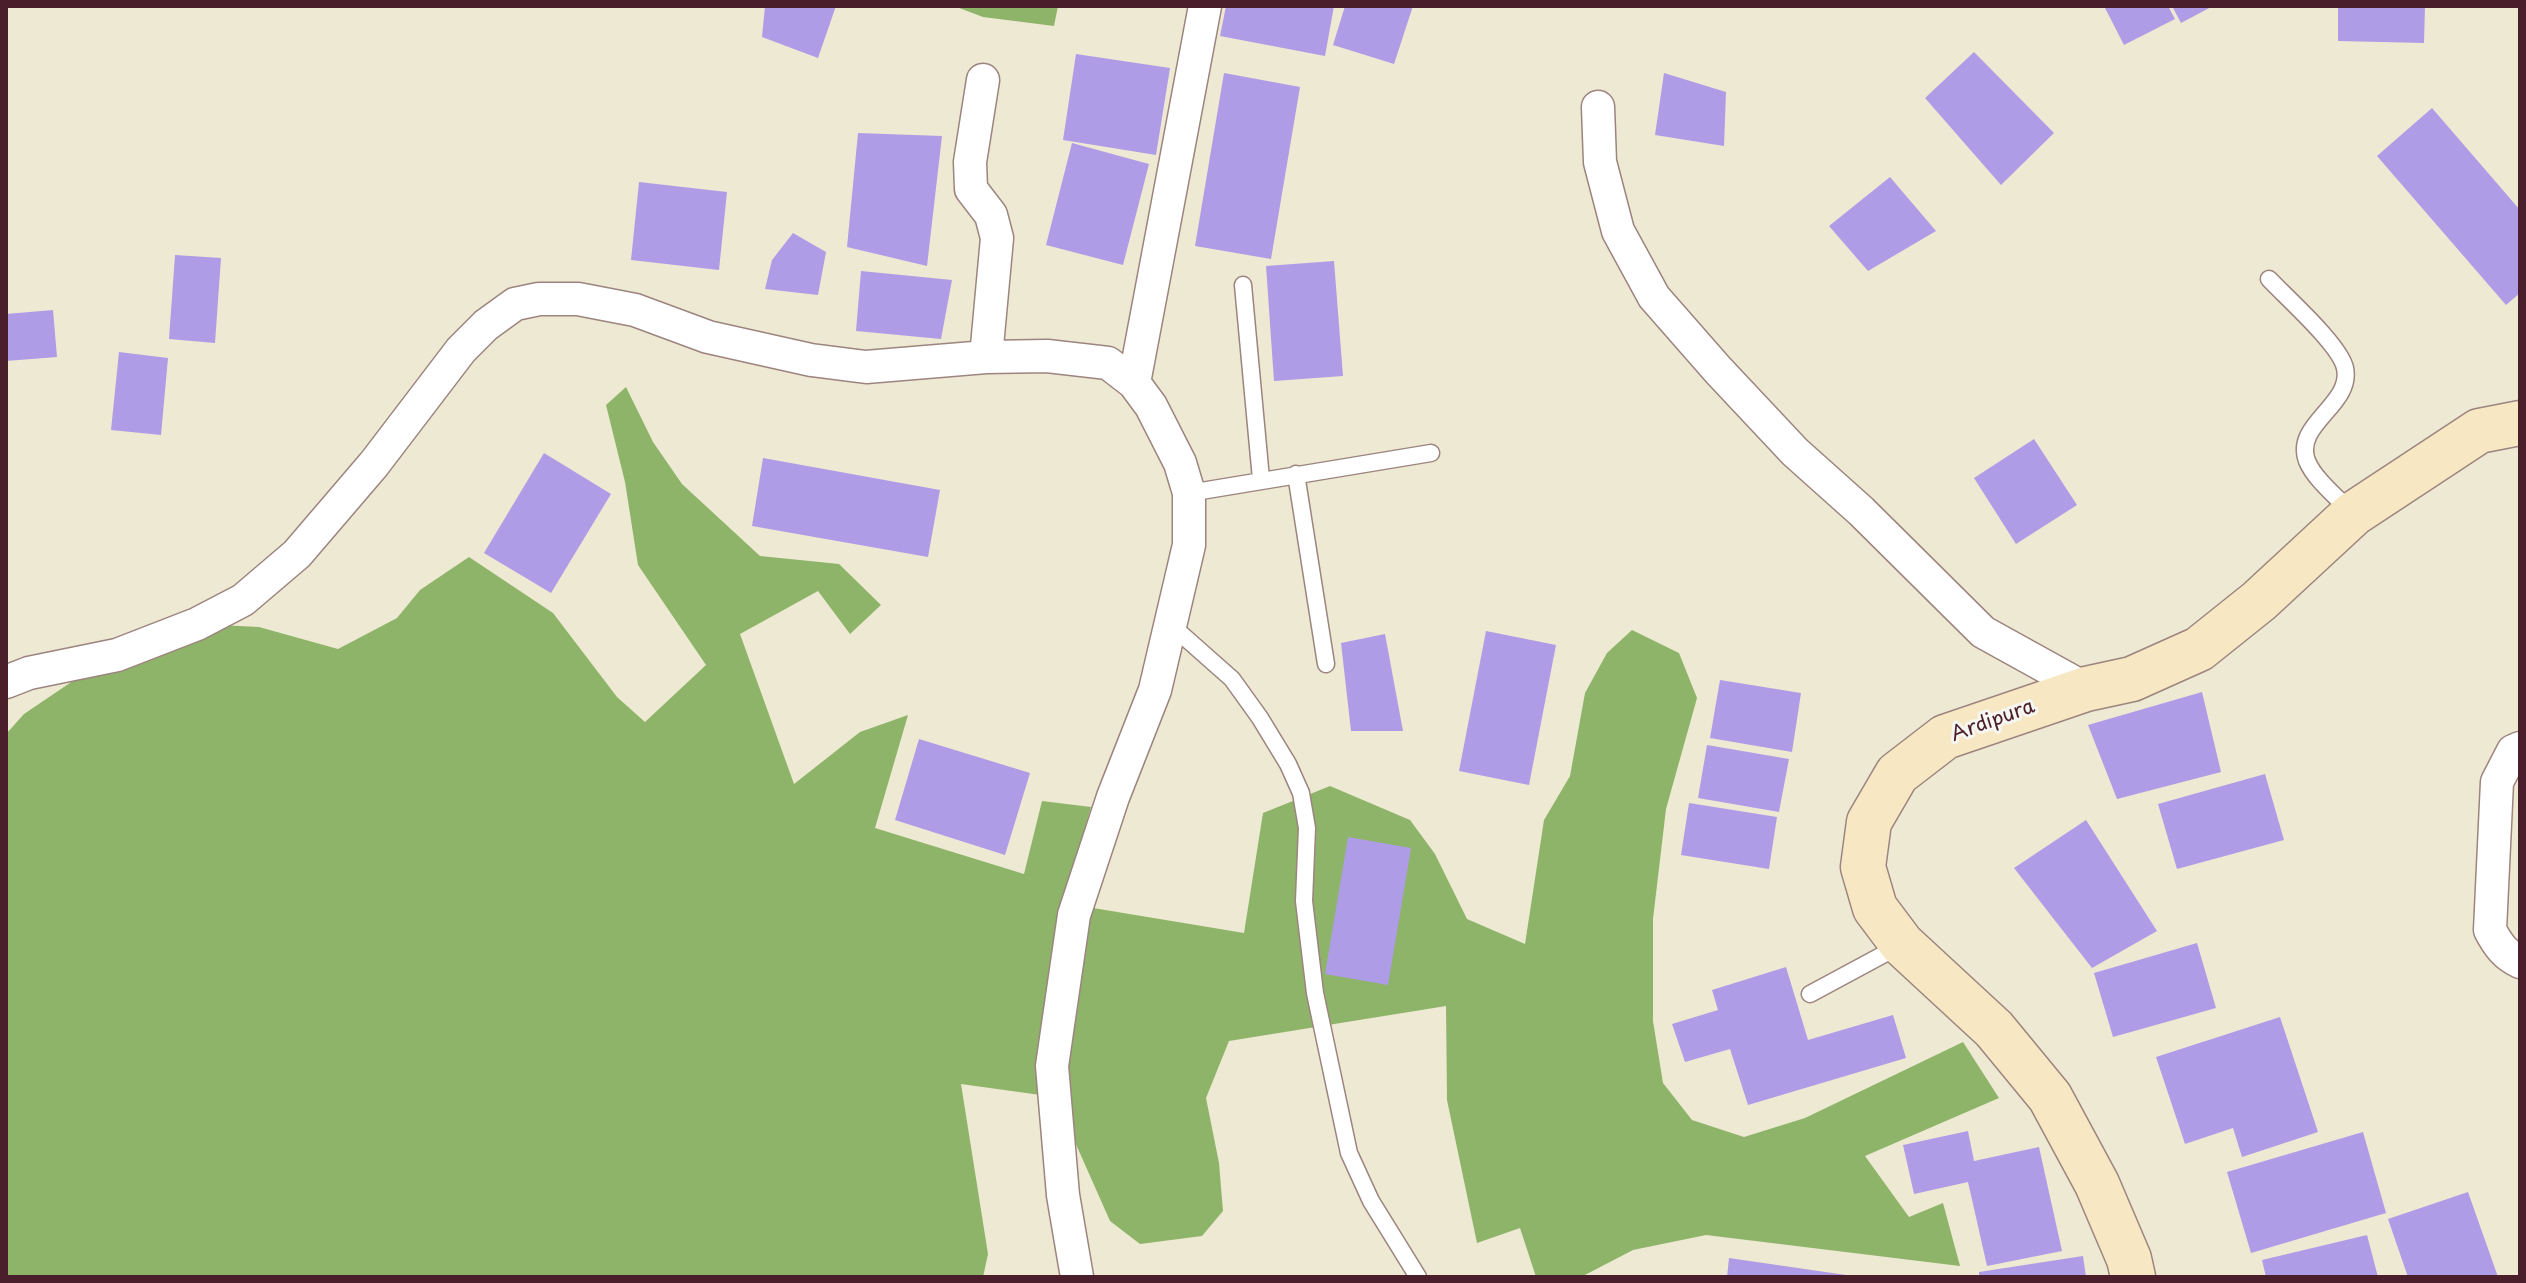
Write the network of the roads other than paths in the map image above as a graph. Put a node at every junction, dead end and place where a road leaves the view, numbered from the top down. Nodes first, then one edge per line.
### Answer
1 (1205, 6) edge
2 (983, 80) dead end
3 (1598, 107) dead end
4 (2269, 279) dead end
5 (1243, 285) dead end
6 (986, 357) junction
7 (1134, 383) junction
8 (2520, 423) edge
9 (1431, 453) dead end
10 (1296, 474) junction
11 (1261, 479) junction
12 (1189, 493) junction
13 (2353, 514) junction
14 (1171, 625) junction
15 (1326, 664) dead end
16 (6, 682) edge
17 (2086, 689) junction
18 (2520, 748) edge
19 (1902, 944) junction
20 (2520, 962) edge
21 (1810, 994) dead end
22 (1077, 1277) edge
23 (1418, 1277) edge
24 (2133, 1277) edge

1 - 7 street
2 - 6 street
3 - 17 street
4 - 13 lane
5 - 11 lane
6 - 7 street
6 - 16 street
7 - 12 street
8 - 13 street, Ardipura
9 - 10 lane
10 - 11 lane
10 - 15 lane
11 - 12 lane
12 - 14 street
13 - 17 street, Ardipura
14 - 22 street
14 - 23 lane
17 - 19 street, Ardipura
18 - 20 street
19 - 21 lane
19 - 24 street, Ardipura

